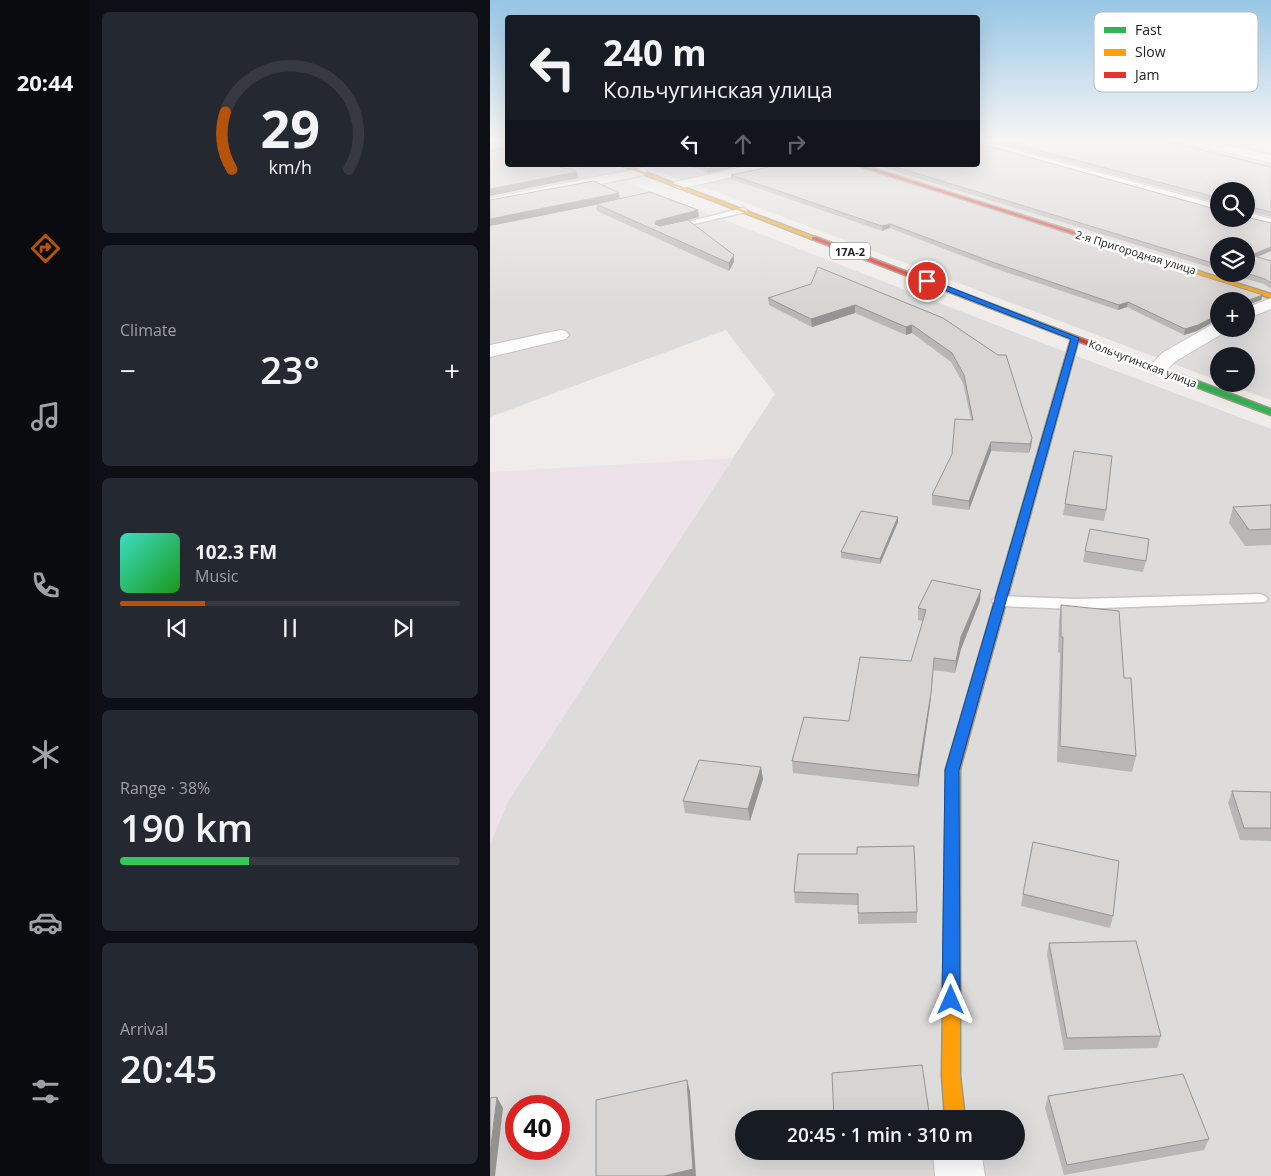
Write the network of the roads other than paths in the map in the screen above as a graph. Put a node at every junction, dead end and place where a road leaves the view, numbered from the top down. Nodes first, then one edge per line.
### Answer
1 (526, 195) edge
2 (704, 195) edge
3 (953, 195) edge
4 (1170, 195) edge
5 (490, 202) edge
6 (1210, 206) edge
7 (743, 210) junction
8 (1255, 219) edge
9 (1271, 223) edge
10 (661, 230) edge
11 (1271, 296) edge
12 (1271, 303) edge
13 (1255, 310) edge
14 (1210, 333) edge
15 (560, 335) dead end
16 (1075, 338) junction
17 (490, 351) edge
18 (1157, 369) junction
19 (1271, 412) edge
20 (1260, 599) dead end
21 (1000, 602) junction
22 (954, 1110) edge
23 (959, 1160) edge
24 (960, 1176) edge

1 - 5 street
2 - 7 street, Кольчугинская улица / 17А-2
3 - 11 street, 2-я Пригородная улица
4 - 6 street
7 - 10 lane
7 - 16 street, Кольчугинская улица / 17А-2
8 - 9 street
12 - 13 street
14 - 18 street
15 - 17 street
16 - 18 street, Кольчугинская улица / 17А-2
16 - 21 street
18 - 19 street, Кольчугинская улица / 17А-2
20 - 21 lane
21 - 22 street
23 - 24 street

